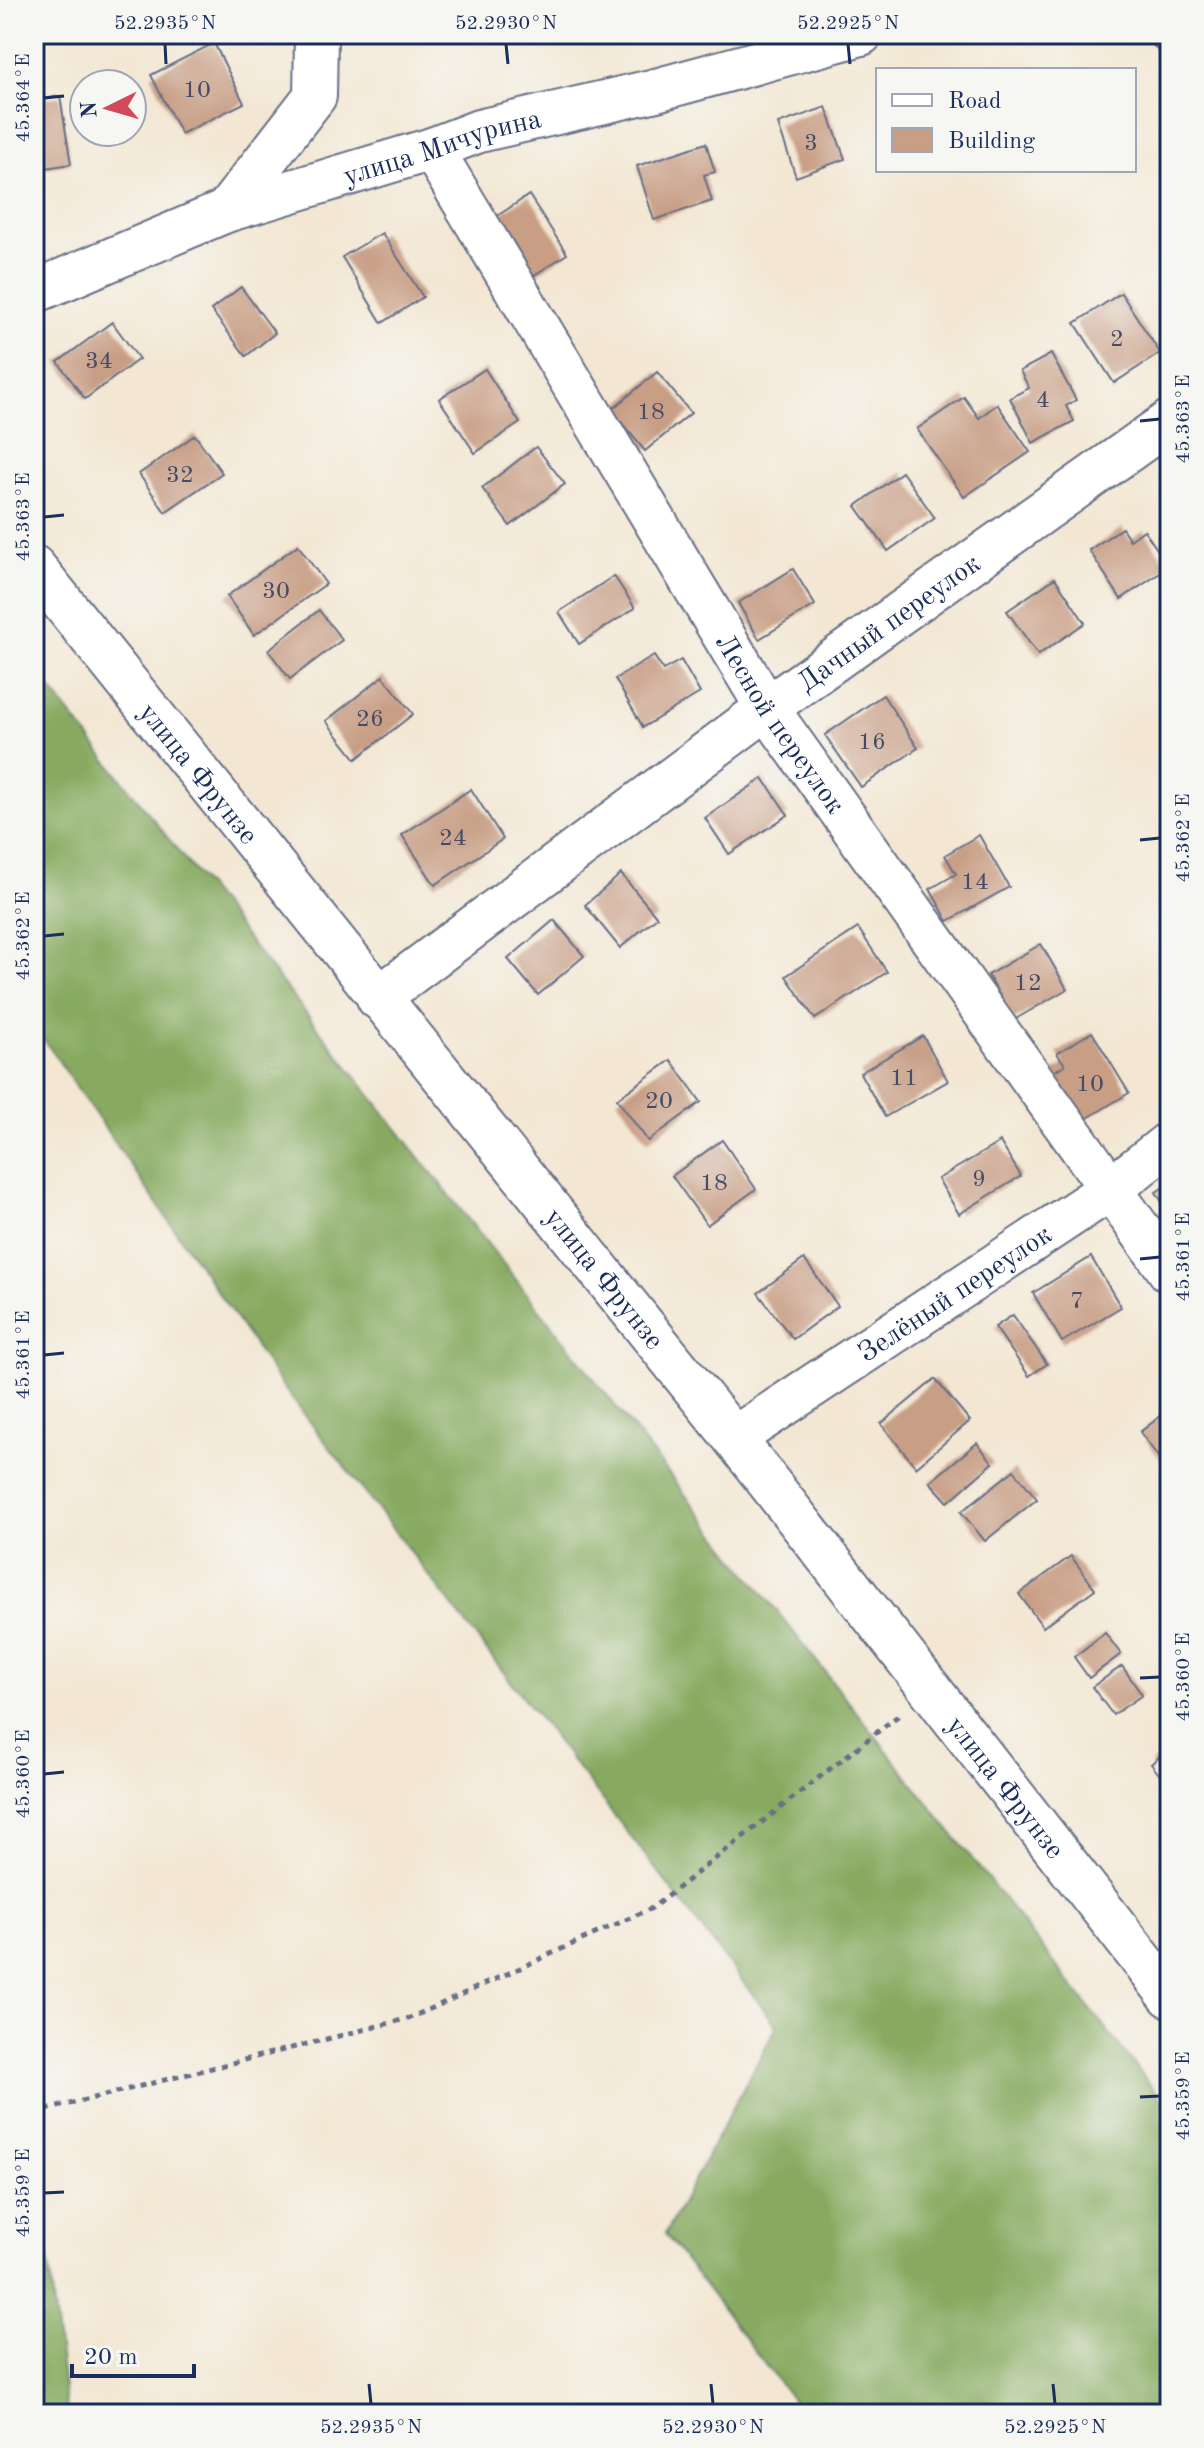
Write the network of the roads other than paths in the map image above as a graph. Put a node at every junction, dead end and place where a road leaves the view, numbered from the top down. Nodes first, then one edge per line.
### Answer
1 (316, 34) edge
2 (861, 34) edge
3 (432, 149) junction
4 (226, 211) junction
5 (34, 292) edge
6 (1170, 421) edge
7 (34, 567) edge
8 (767, 708) junction
9 (378, 998) junction
10 (1170, 1142) edge
11 (1112, 1188) junction
12 (1170, 1272) edge
13 (734, 1438) junction
14 (1170, 1996) edge

1 - 4 street
2 - 3 street, улица Мичурина
3 - 4 street, улица Мичурина
3 - 8 street, Лесной переулок
4 - 5 street, улица Мичурина
6 - 8 street, Дачный переулок
7 - 9 street, улица Фрунзе
8 - 9 street, Дачный переулок
8 - 11 street, Лесной переулок
9 - 13 street, улица Фрунзе
10 - 11 street, Зелёный переулок
11 - 12 street, Лесной переулок
11 - 13 street, Зелёный переулок
13 - 14 street, улица Фрунзе

